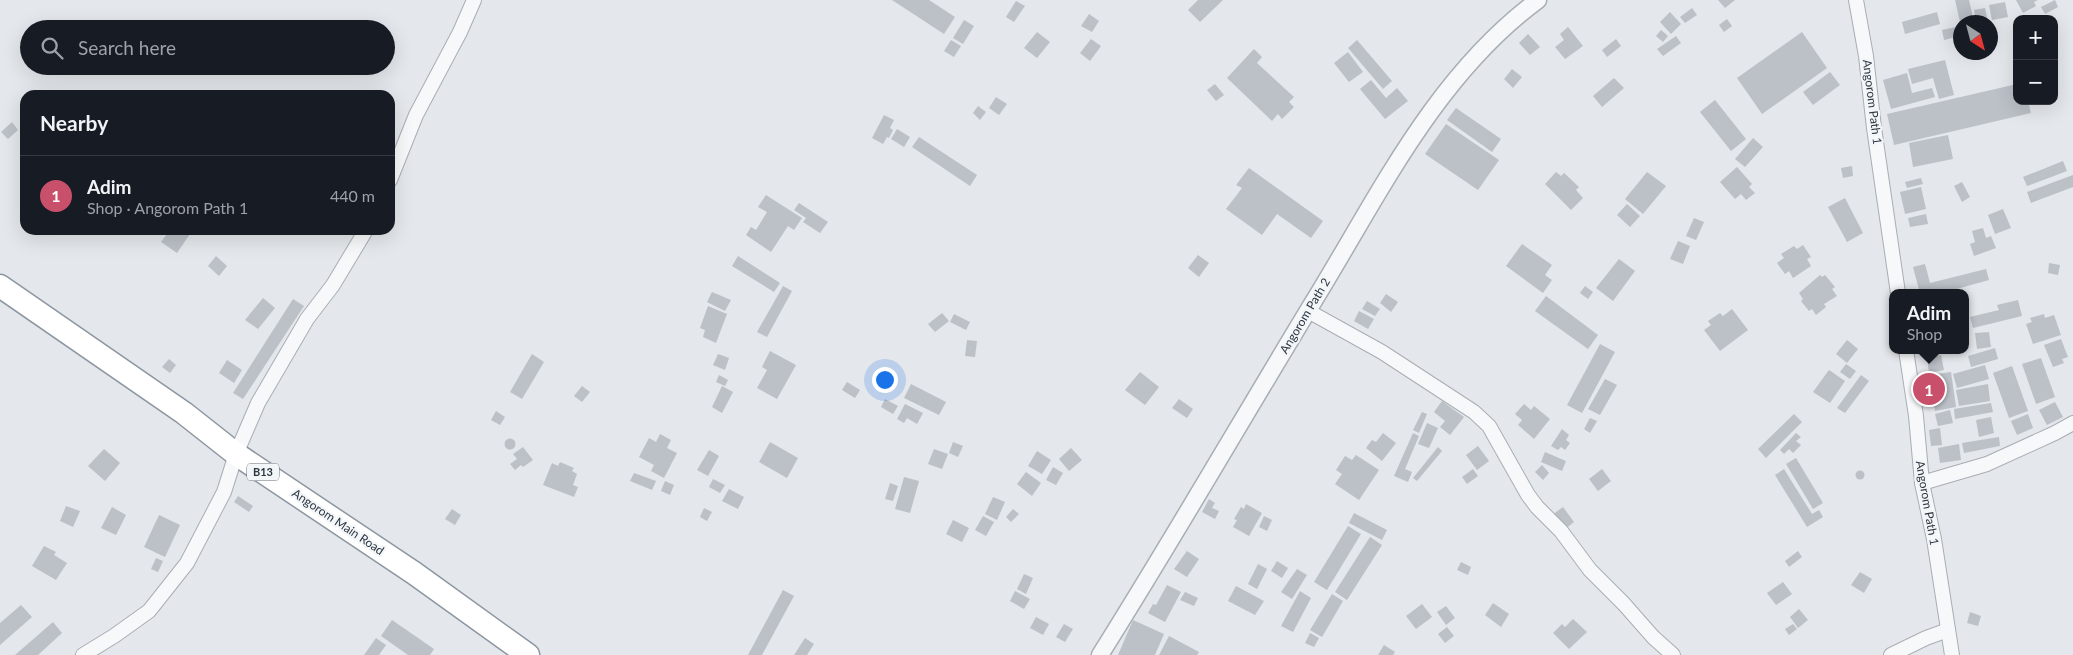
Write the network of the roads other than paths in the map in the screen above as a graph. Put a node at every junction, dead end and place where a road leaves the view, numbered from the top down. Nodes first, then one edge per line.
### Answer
1 (474, 0) edge
2 (1538, 0) edge
3 (1856, 0) edge
4 (395, 168) edge
5 (363, 235) edge
6 (0, 286) edge
7 (1897, 289) edge
8 (1308, 311) junction
9 (1907, 354) edge
10 (2073, 423) edge
11 (236, 454) junction
12 (1922, 483) junction
13 (1948, 630) junction
14 (83, 655) edge
15 (528, 655) edge
16 (1100, 655) edge
17 (1673, 655) edge
18 (1891, 655) edge
19 (1952, 655) edge

1 - 4 street
2 - 8 street, Angorom Path 2
3 - 7 street, Angorom Path 1
5 - 11 street
6 - 11 highway, Angorom Main Road / B13
8 - 16 street, Angorom Path 2
8 - 17 street
9 - 12 street, Angorom Path 1
10 - 12 street
11 - 14 street
11 - 15 highway, Angorom Main Road / B13
12 - 13 street, Angorom Path 1
13 - 18 street
13 - 19 street, Angorom Path 1

